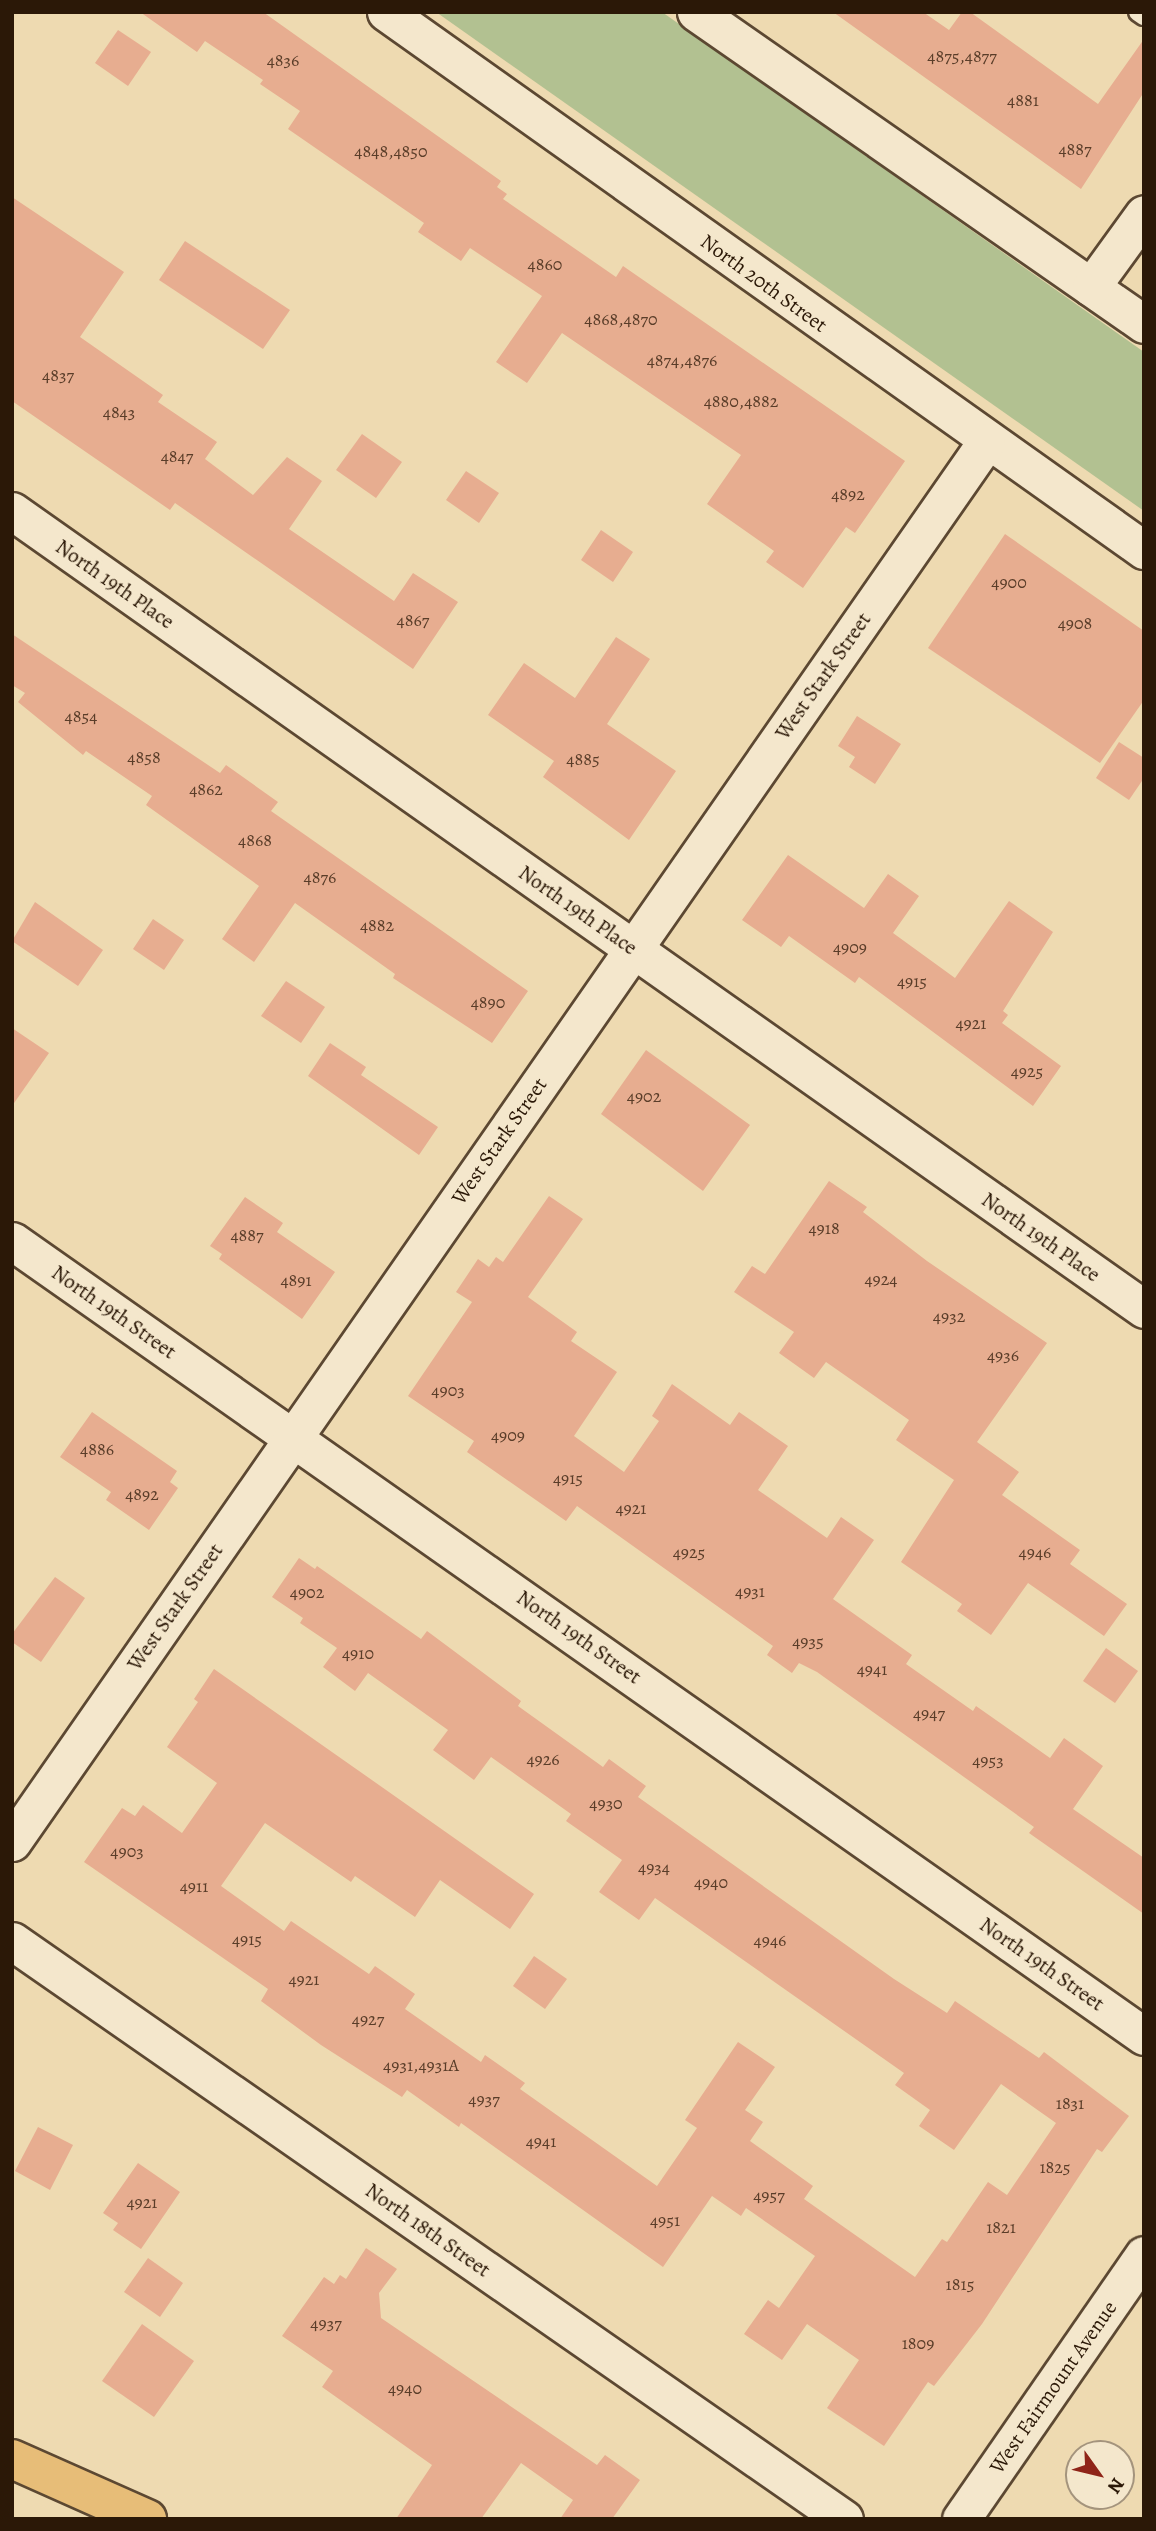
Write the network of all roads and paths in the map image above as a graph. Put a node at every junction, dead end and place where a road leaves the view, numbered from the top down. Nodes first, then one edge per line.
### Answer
1 (386, 12) edge
2 (696, 12) edge
3 (1138, 12) edge
4 (1144, 16) edge
5 (1144, 214) edge
6 (1091, 288) junction
7 (1144, 324) edge
8 (986, 442) junction
9 (12, 511) edge
10 (1144, 550) edge
11 (633, 949) junction
12 (12, 1241) edge
13 (1144, 1309) edge
14 (293, 1436) junction
15 (12, 1842) edge
16 (12, 1941) edge
17 (1144, 2036) edge
18 (1144, 2255) edge
19 (12, 2459) edge
20 (147, 2519) edge
21 (844, 2519) edge
22 (961, 2519) edge

1 - 8 street, North 20th Street
2 - 6 street
3 - 4 lane
5 - 6 street
6 - 7 street
8 - 10 street, North 20th Street
8 - 11 street, West Stark Street
9 - 11 street, North 19th Place
11 - 13 street, North 19th Place
11 - 14 street, West Stark Street
12 - 14 street, North 19th Street
14 - 15 street, West Stark Street
14 - 17 street, North 19th Street
16 - 21 street, North 18th Street
18 - 22 street, West Fairmount Avenue
19 - 20 main road

